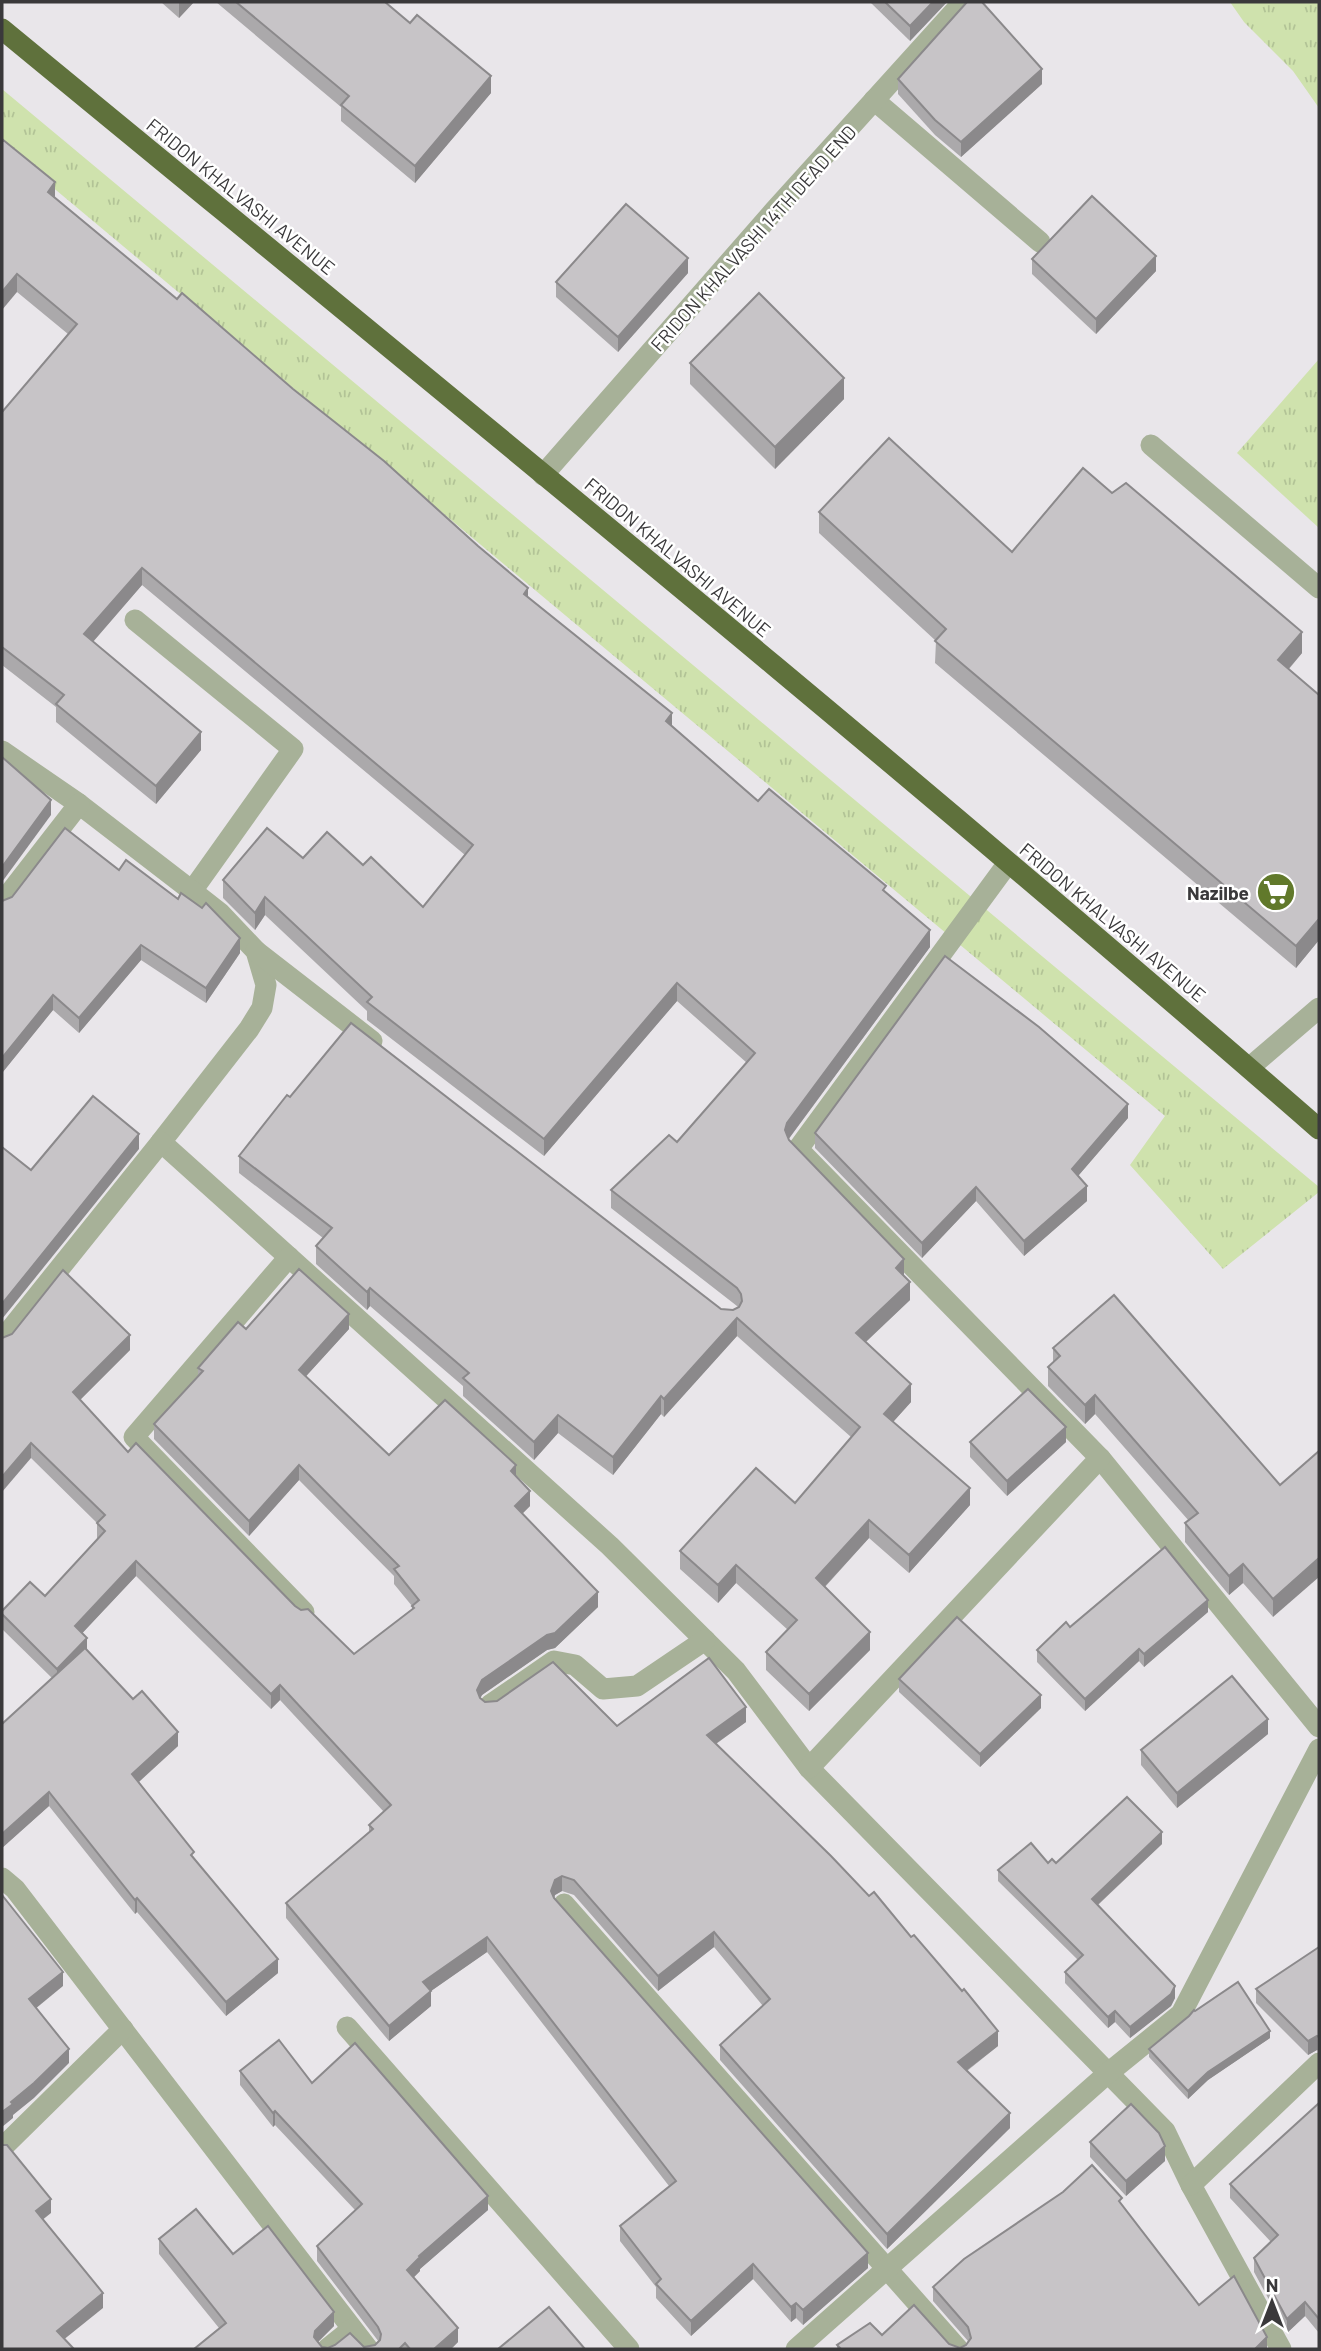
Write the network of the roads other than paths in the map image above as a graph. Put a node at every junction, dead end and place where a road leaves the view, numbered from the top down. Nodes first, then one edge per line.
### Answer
1 (963, 2) edge
2 (2, 29) edge
3 (874, 100) junction
4 (1040, 242) dead end
5 (1151, 445) dead end
6 (544, 475) junction
7 (1319, 588) edge
8 (135, 620) dead end
9 (2, 751) edge
10 (79, 804) junction
11 (1008, 863) junction
12 (192, 891) junction
13 (2, 903) edge
14 (256, 951) junction
15 (1319, 1007) edge
16 (388, 1053) edge
17 (1249, 1068) junction
18 (1319, 1129) edge
19 (161, 1142) junction
20 (289, 1257) junction
21 (2, 1340) edge
22 (1101, 1458) junction
23 (304, 1612) edge
24 (705, 1640) junction
25 (490, 1705) edge
26 (1319, 1727) edge
27 (1319, 1749) edge
28 (809, 1768) junction
29 (6, 1891) edge
30 (565, 1904) dead end
31 (347, 2026) dead end
32 (122, 2029) junction
33 (1319, 2063) edge
34 (1108, 2074) junction
35 (3, 2147) edge
36 (1191, 2185) junction
37 (888, 2269) junction
38 (352, 2329) junction
39 (327, 2349) edge
40 (369, 2349) edge
41 (629, 2349) edge
42 (796, 2349) edge
43 (958, 2349) edge
44 (1280, 2349) edge

1 - 3 street, FRIDON KHALVASHI 14TH DEAD END
2 - 6 highway, FRIDON KHALVASHI AVENUE
3 - 4 street
3 - 6 street, FRIDON KHALVASHI 14TH DEAD END
5 - 7 street
6 - 11 highway, FRIDON KHALVASHI AVENUE
8 - 12 street
9 - 10 street
10 - 12 street
10 - 13 street
11 - 17 highway, FRIDON KHALVASHI AVENUE
11 - 22 street
12 - 14 street
14 - 16 street
14 - 19 street
15 - 17 street
17 - 18 highway, FRIDON KHALVASHI AVENUE
19 - 20 street
19 - 21 street
20 - 23 street
20 - 24 street
22 - 26 street
22 - 28 street
24 - 25 street
24 - 28 street
27 - 34 street
28 - 34 street
29 - 32 street
30 - 37 street
31 - 41 street
32 - 35 street
32 - 38 street
33 - 36 street
34 - 36 street
34 - 37 street
36 - 44 street
37 - 42 street
37 - 43 street
38 - 39 street
38 - 40 street

